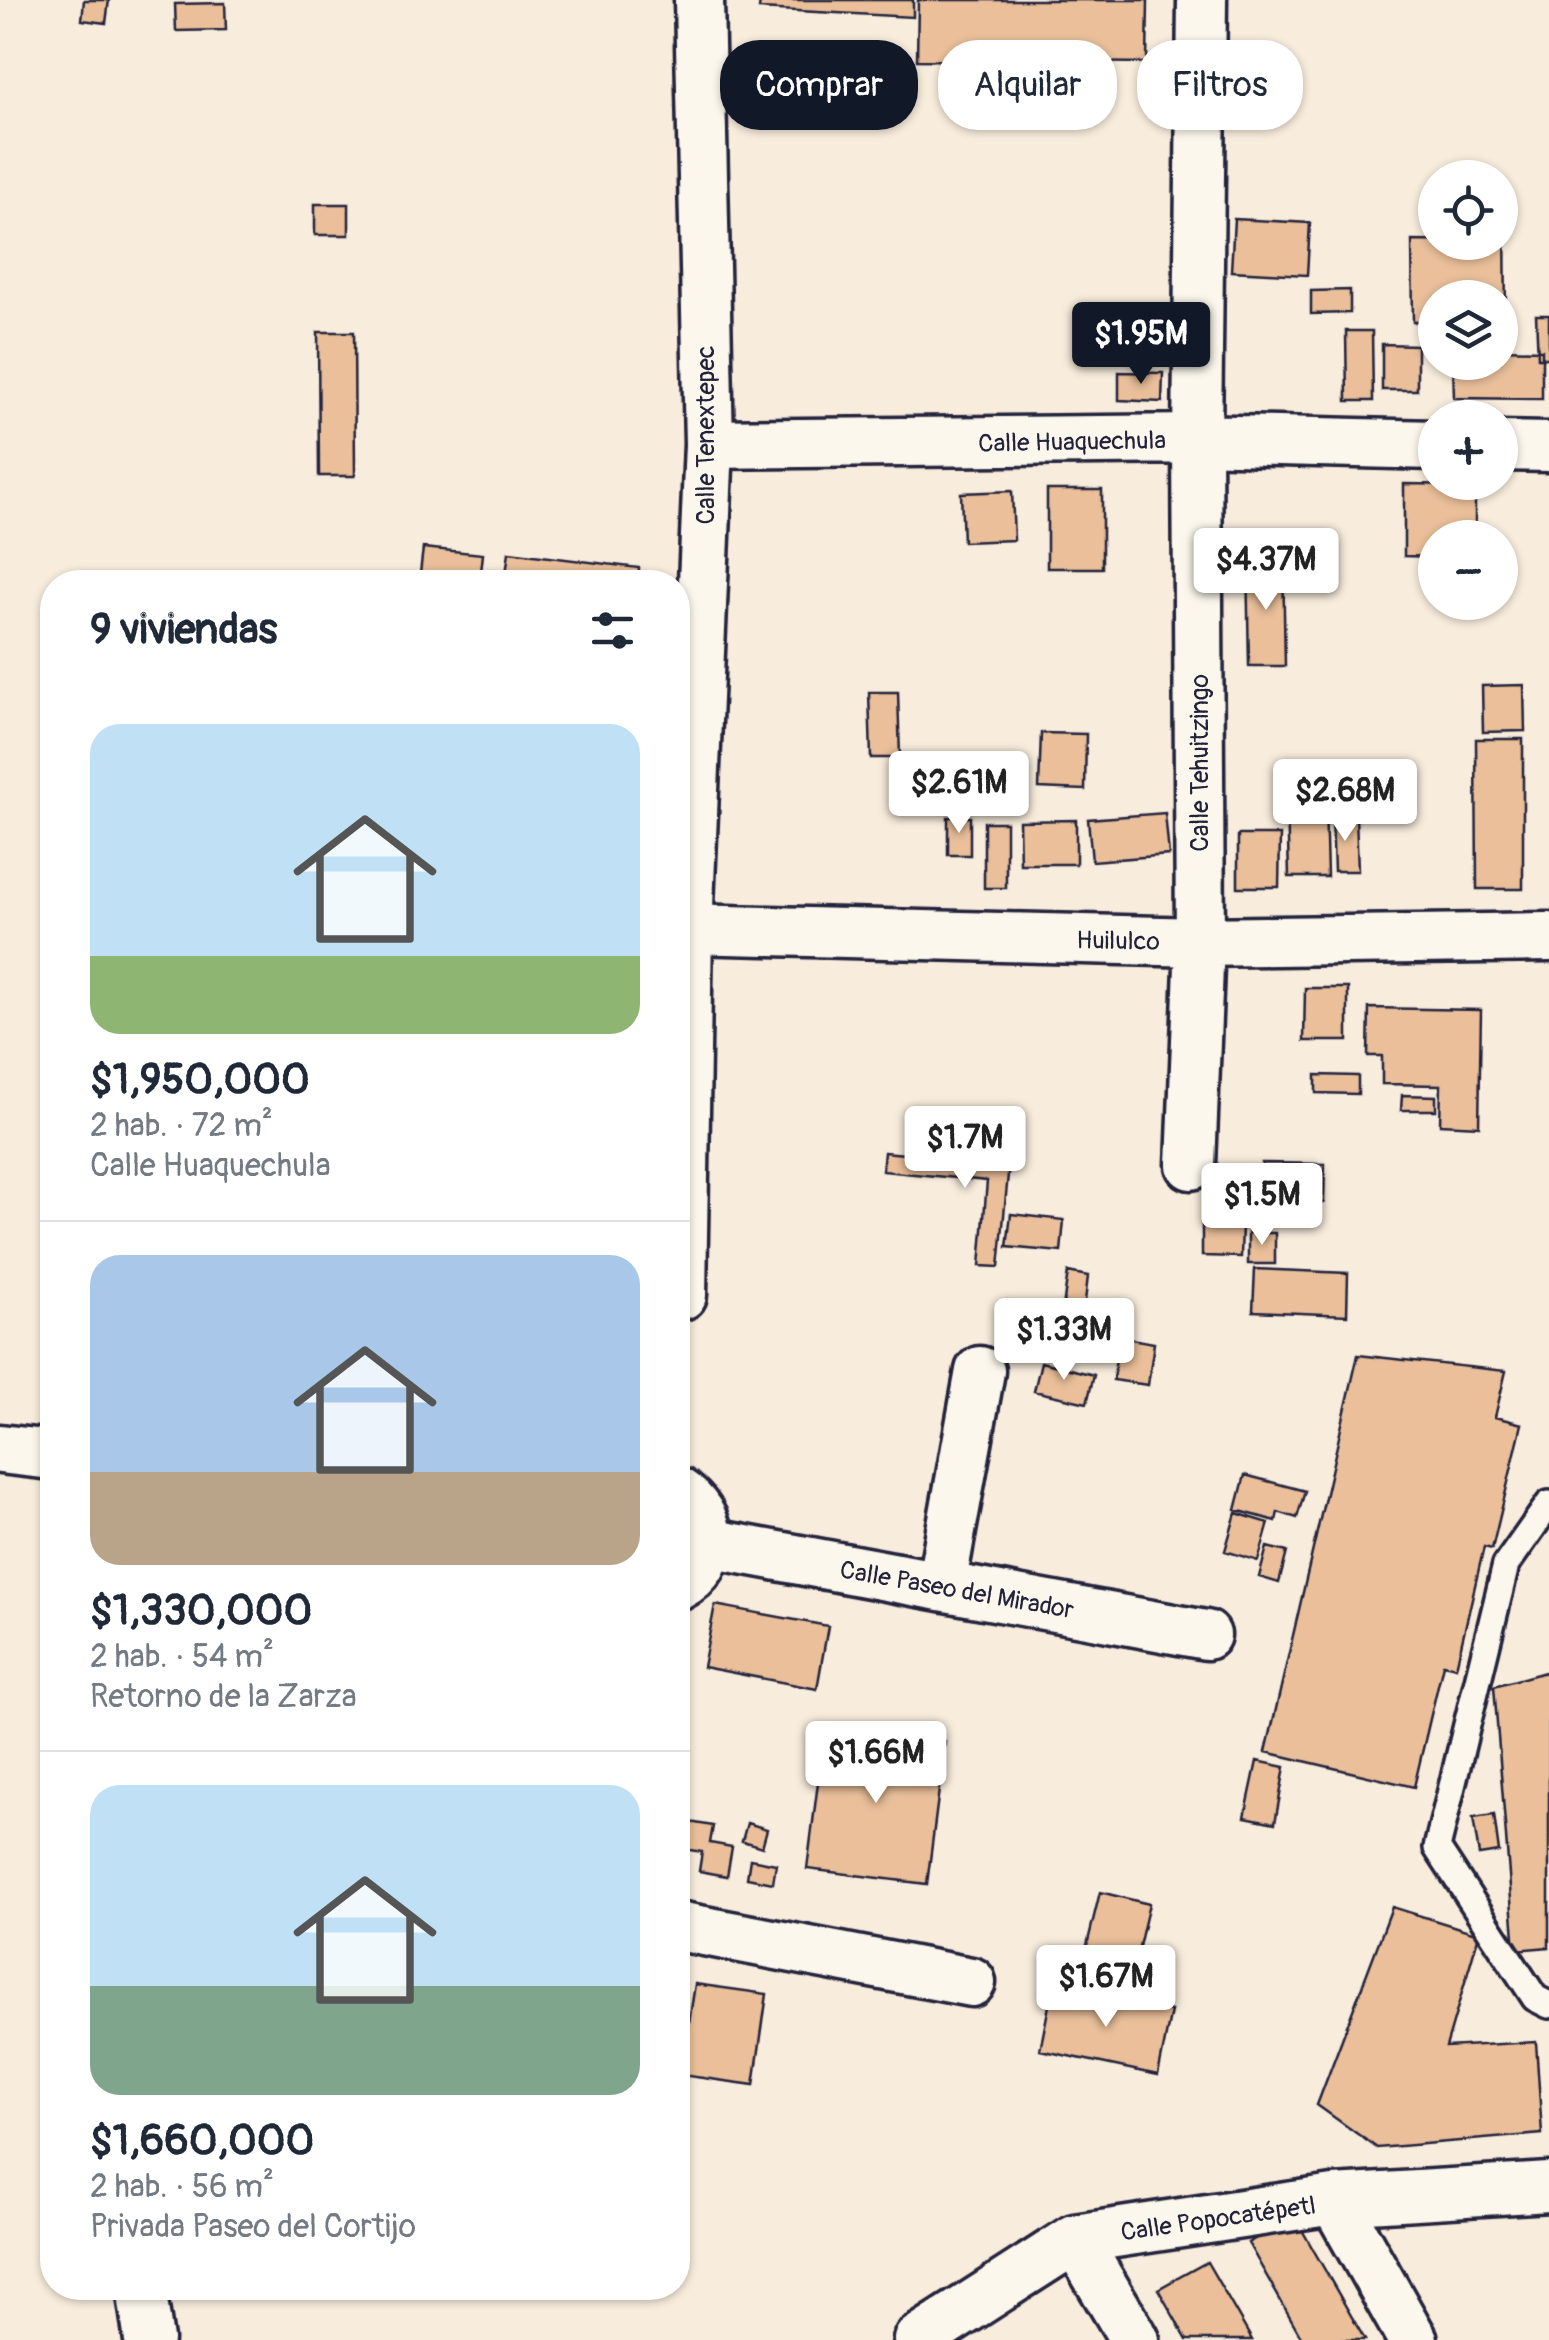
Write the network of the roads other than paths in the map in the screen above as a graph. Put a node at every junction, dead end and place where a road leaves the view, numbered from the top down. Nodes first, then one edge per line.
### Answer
1 (699, 0) edge
2 (1202, 0) edge
3 (1198, 439) junction
4 (709, 444) junction
5 (1418, 445) edge
6 (1518, 446) edge
7 (1549, 447) edge
8 (690, 883) edge
9 (690, 929) edge
10 (1549, 936) edge
11 (1200, 942) junction
12 (1191, 1166) dead end
13 (980, 1371) dead end
14 (0, 1449) edge
15 (40, 1454) edge
16 (690, 1500) edge
17 (1549, 1504) edge
18 (708, 1543) junction
19 (690, 1579) edge
20 (941, 1586) junction
21 (1206, 1635) dead end
22 (690, 1928) edge
23 (972, 1982) dead end
24 (1549, 2005) edge
25 (1549, 2187) edge
26 (1334, 2200) junction
27 (1075, 2239) junction
28 (143, 2300) edge
29 (148, 2340) edge
30 (918, 2340) edge
31 (1135, 2340) edge
32 (1412, 2340) edge

1 - 4 street, Calle Tenextepec
2 - 3 street, Calle Tehuitzingo
3 - 4 street, Calle Huaquechula
3 - 5 street, Calle Huaquechula
3 - 11 street, Calle Tehuitzingo
4 - 8 street, Calle Tenextepec
6 - 7 street
9 - 11 street, Huilulco
10 - 11 street, Huilulco
11 - 12 street, Calle Tehuitzingo
13 - 20 street
14 - 15 street
16 - 18 street
17 - 24 lane
18 - 19 street
18 - 20 street, Calle Paseo del Mirador
20 - 21 street, Calle Paseo del Mirador
22 - 23 street
25 - 26 street, Calle Popocatépetl
26 - 27 street, Calle Popocatépetl
26 - 32 street
27 - 30 street, Calle Popocatépetl
27 - 31 street
28 - 29 street

